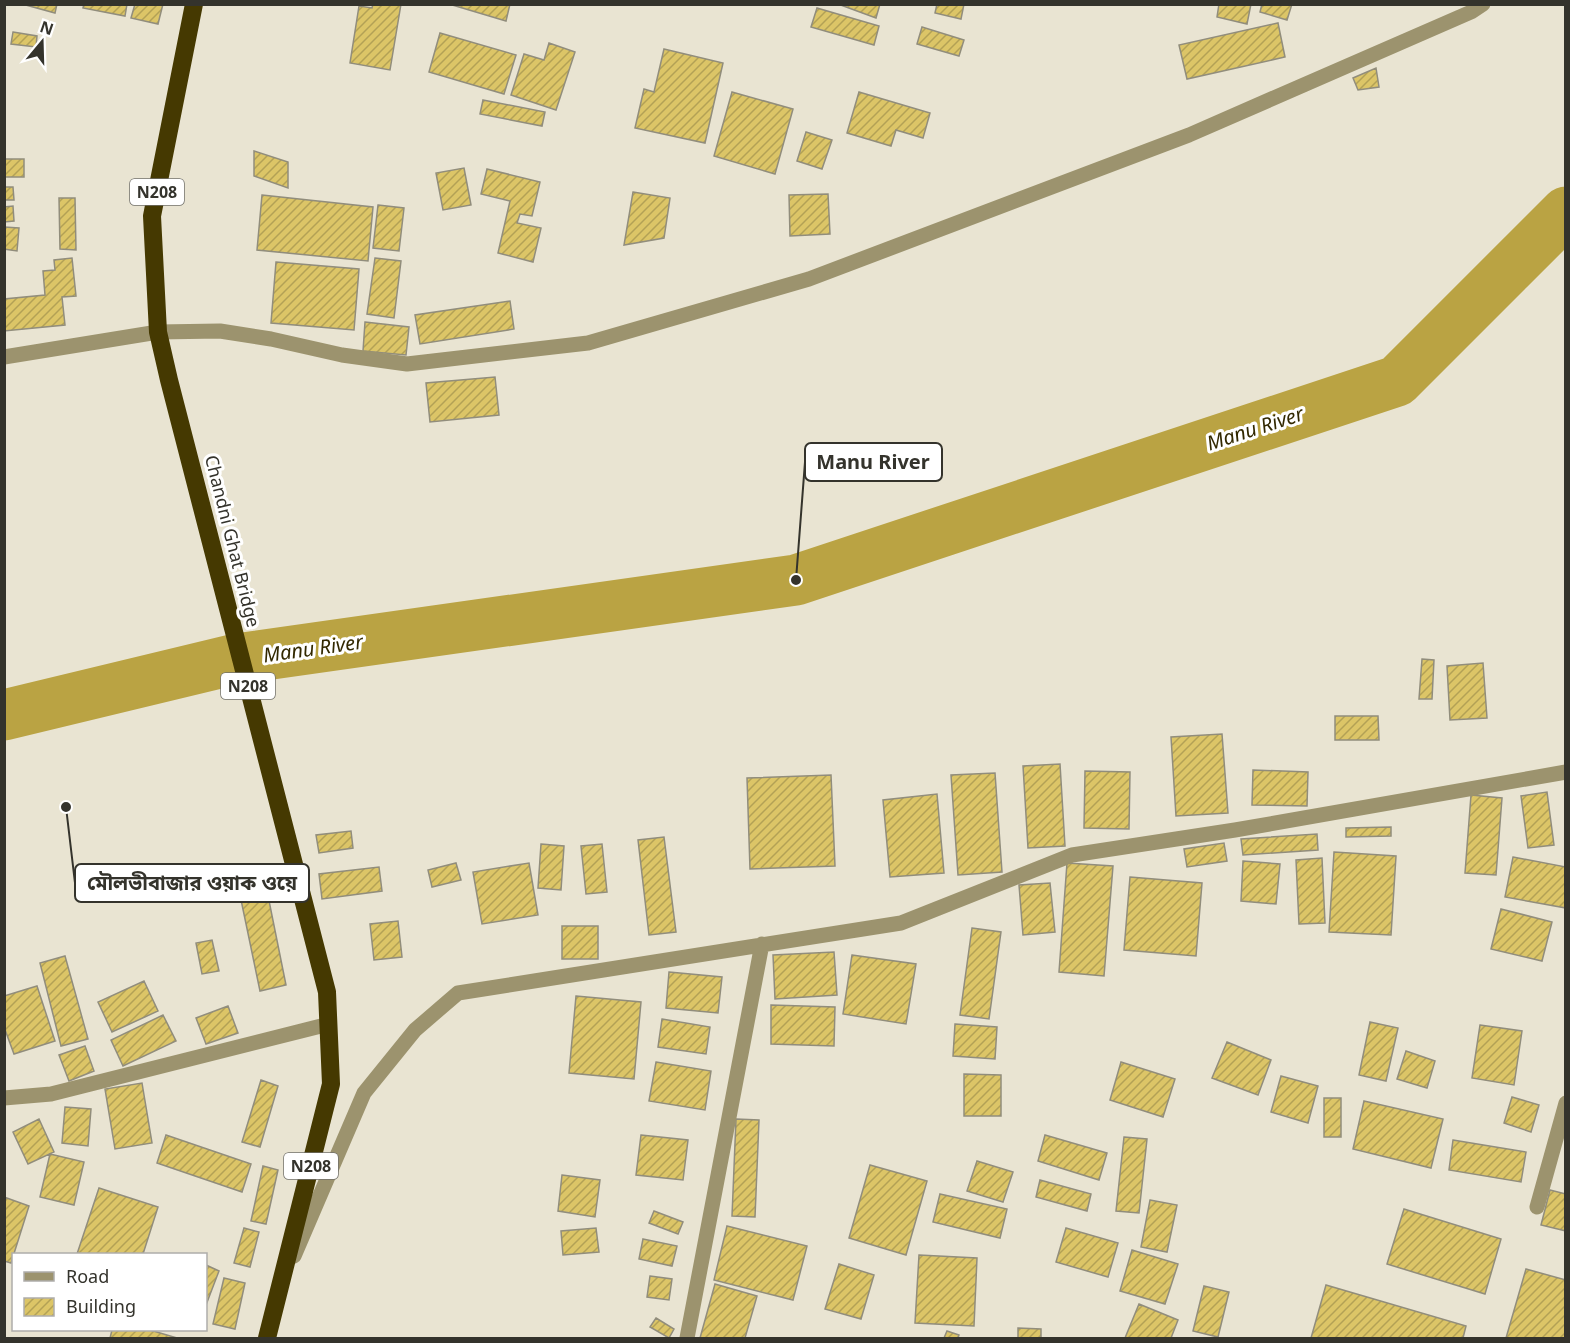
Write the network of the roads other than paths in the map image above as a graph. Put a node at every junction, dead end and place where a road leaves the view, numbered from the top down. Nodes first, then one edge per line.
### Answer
1 (195, 4) edge
2 (1483, 4) edge
3 (158, 332) junction
4 (4, 357) edge
5 (1566, 772) edge
6 (762, 944) junction
7 (329, 1024) junction
8 (4, 1098) edge
9 (1566, 1103) edge
10 (1537, 1207) dead end
11 (279, 1289) junction
12 (267, 1338) edge
13 (687, 1338) edge

1 - 3 highway, N208
2 - 3 street
3 - 4 street
3 - 7 highway, Chandni Ghat Bridge / N208
5 - 6 street
6 - 11 street
6 - 13 street
7 - 8 street
7 - 11 highway, N208
9 - 10 street
11 - 12 highway, N208

